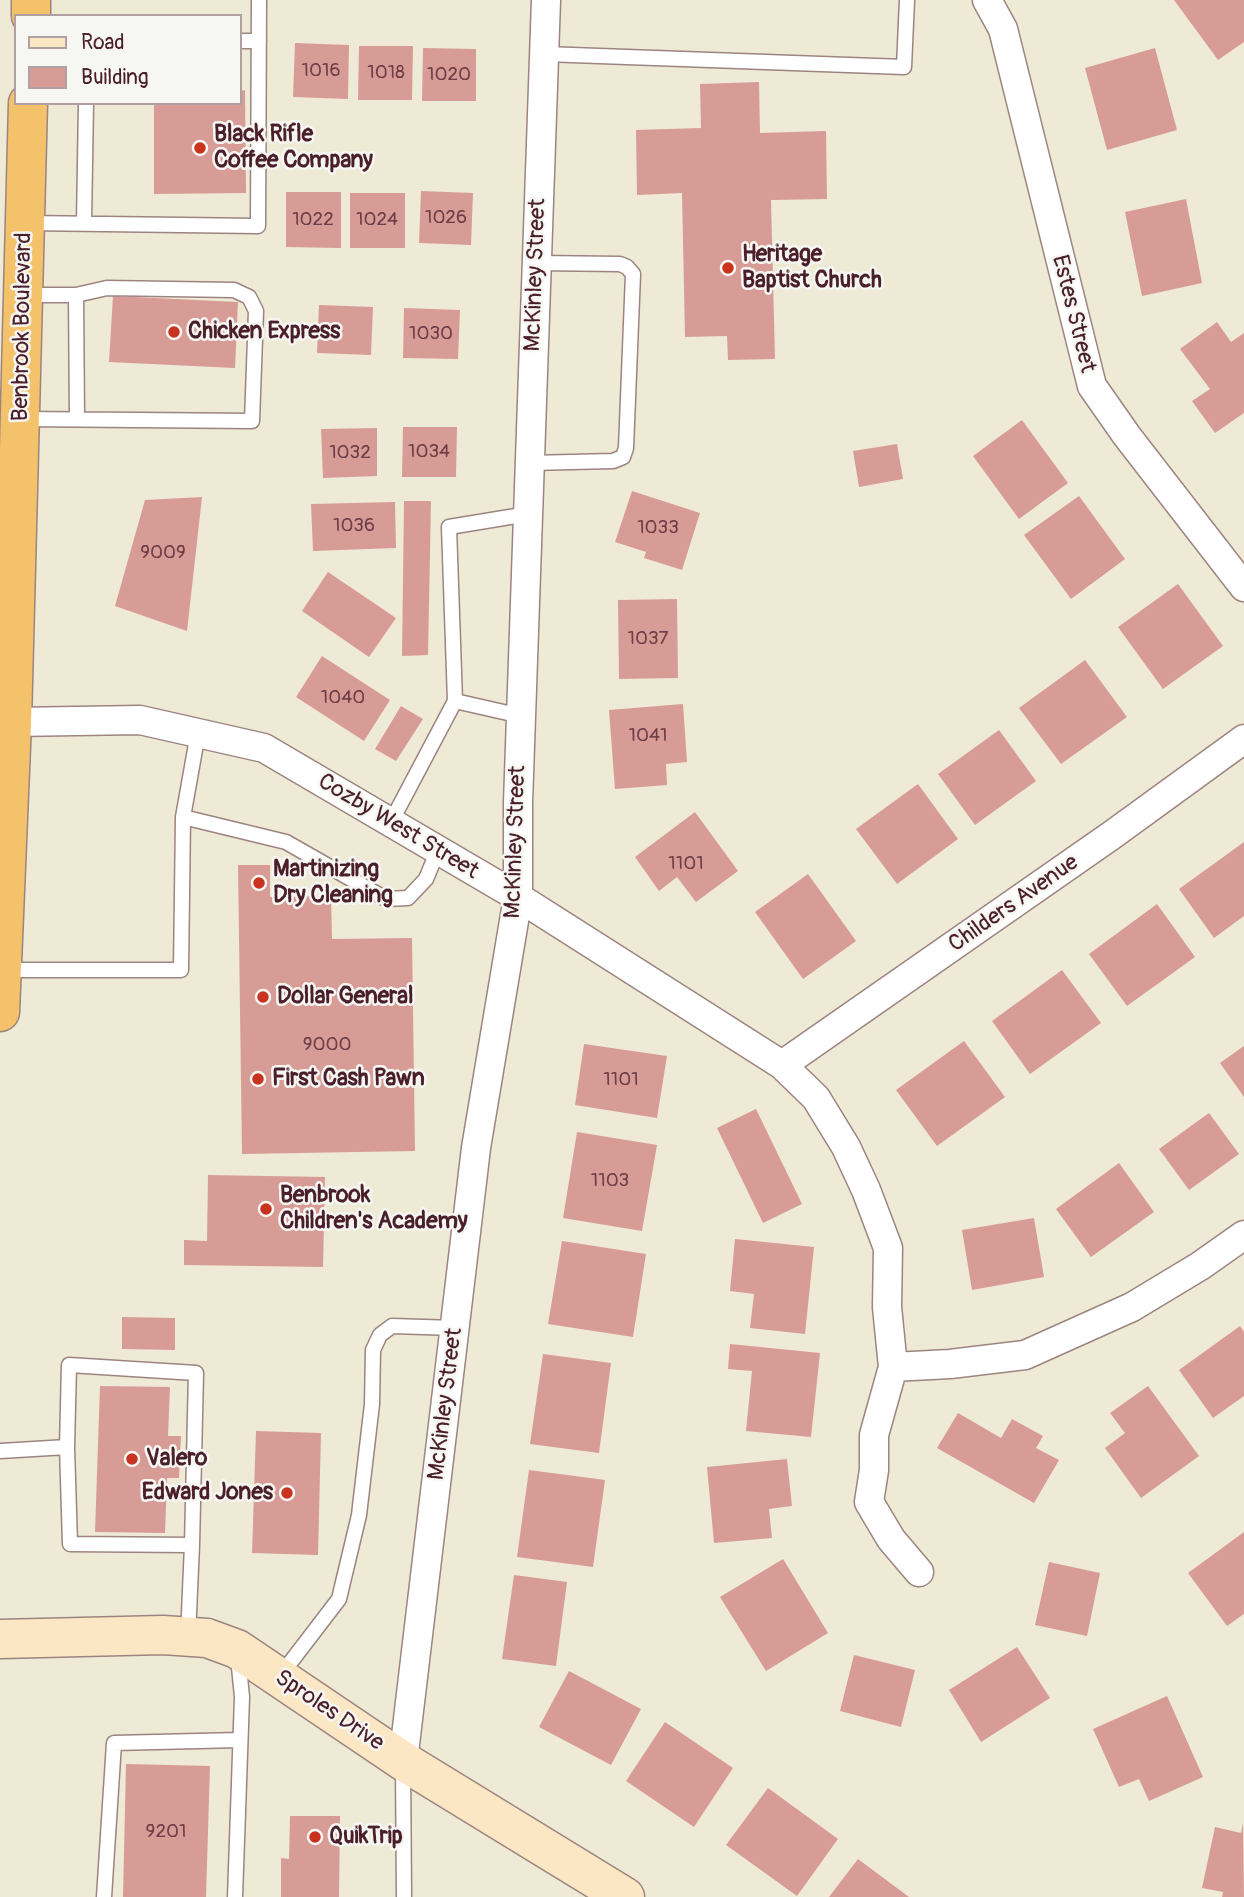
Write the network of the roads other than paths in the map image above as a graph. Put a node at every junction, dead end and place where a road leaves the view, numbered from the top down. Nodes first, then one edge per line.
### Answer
1 (259, 0) edge
2 (546, 0) edge
3 (907, 0) edge
4 (987, 0) edge
5 (242, 41) edge
6 (259, 41) junction
7 (544, 54) junction
8 (28, 105) edge
9 (86, 105) edge
10 (25, 222) junction
11 (83, 223) junction
12 (537, 263) junction
13 (23, 295) junction
14 (76, 295) junction
15 (20, 419) junction
16 (77, 419) junction
17 (530, 463) junction
18 (528, 514) junction
19 (1244, 587) edge
20 (455, 701) junction
21 (521, 716) junction
22 (12, 722) junction
23 (198, 733) junction
24 (1244, 739) edge
25 (183, 817) junction
26 (391, 822) junction
27 (438, 850) junction
28 (518, 897) junction
29 (1, 970) edge
30 (0, 1012) edge
31 (782, 1065) junction
32 (1244, 1235) edge
33 (455, 1328) junction
34 (894, 1367) junction
35 (67, 1447) junction
36 (0, 1451) edge
37 (192, 1545) junction
38 (919, 1572) dead end
39 (188, 1636) junction
40 (0, 1639) edge
41 (237, 1648) junction
42 (279, 1678) junction
43 (240, 1740) junction
44 (402, 1761) junction
45 (104, 1897) edge
46 (235, 1897) edge
47 (404, 1897) edge
48 (625, 1897) edge

1 - 6 lane
2 - 7 street, McKinley Street
3 - 7 lane
4 - 19 street, Estes Street
5 - 6 lane
6 - 11 lane
7 - 12 street, McKinley Street
8 - 10 highway, Benbrook Boulevard
9 - 11 lane
10 - 11 lane
10 - 13 highway, Benbrook Boulevard
12 - 17 street, McKinley Street
12 - 17 lane
13 - 14 lane
13 - 15 highway, Benbrook Boulevard
14 - 16 lane
14 - 16 lane
15 - 16 lane
15 - 22 highway, Benbrook Boulevard
17 - 18 street, McKinley Street
18 - 20 lane
18 - 21 street, McKinley Street
20 - 21 lane
20 - 26 lane
21 - 28 street, McKinley Street
22 - 23 street, Cozby West Street
22 - 29 highway, Benbrook Boulevard
23 - 25 lane
23 - 26 street, Cozby West Street
24 - 31 street, Childers Avenue
25 - 27 lane
25 - 29 lane
26 - 27 street, Cozby West Street
27 - 28 street, Cozby West Street
28 - 31 street, Cozby West Street
28 - 33 street, McKinley Street
29 - 30 highway, Benbrook Boulevard
31 - 34 street, Cozby West Street
32 - 34 street
33 - 42 lane
33 - 44 street, McKinley Street
34 - 38 street
35 - 36 lane
35 - 37 lane
35 - 37 lane
37 - 39 lane
39 - 40 street, Sproles Drive
39 - 41 street, Sproles Drive
41 - 42 street, Sproles Drive
41 - 43 lane
42 - 44 street, Sproles Drive
43 - 45 lane
43 - 46 lane
44 - 47 lane
44 - 48 street, Sproles Drive

